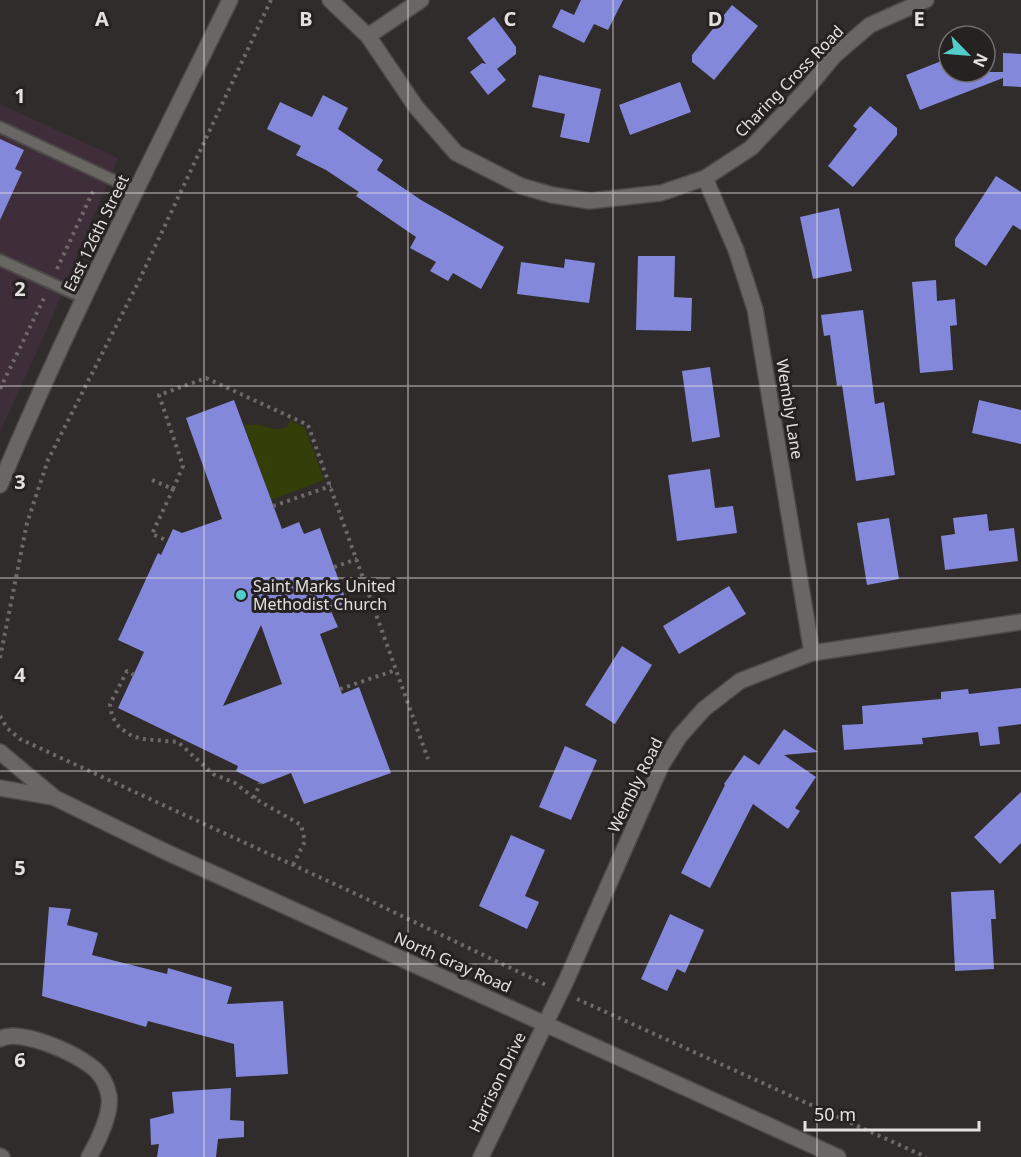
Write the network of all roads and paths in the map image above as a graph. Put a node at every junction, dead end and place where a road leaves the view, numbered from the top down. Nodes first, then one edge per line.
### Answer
1 (230, 0) edge
2 (271, 0) edge
3 (330, 0) edge
4 (421, 0) edge
5 (926, 0) edge
6 (368, 36) junction
7 (0, 127) edge
8 (705, 178) junction
9 (136, 191) junction
10 (0, 260) edge
11 (84, 298) junction
12 (152, 480) dead end
13 (0, 485) edge
14 (331, 486) junction
15 (173, 489) junction
16 (273, 506) dead end
17 (168, 541) dead end
18 (357, 559) junction
19 (334, 567) dead end
20 (1021, 622) edge
21 (812, 653) junction
22 (0, 658) edge
23 (396, 670) junction
24 (134, 675) dead end
25 (340, 689) dead end
26 (0, 716) edge
27 (0, 752) edge
28 (428, 759) dead end
29 (260, 783) dead end
30 (0, 788) edge
31 (55, 798) junction
32 (254, 798) junction
33 (293, 865) junction
34 (561, 991) junction
35 (545, 1023) junction
36 (0, 1039) edge
37 (88, 1157) edge
38 (481, 1157) edge
39 (838, 1157) edge
40 (926, 1157) edge

1 - 9 street, East 126th Street
2 - 22 path
3 - 6 street, Charing Cross Road
4 - 6 street
5 - 8 street, Charing Cross Road
6 - 8 street, Charing Cross Road
7 - 9 lane
8 - 21 street, Wembly Lane
9 - 11 street, East 126th Street
10 - 11 lane
11 - 13 street, East 126th Street
12 - 15 path
14 - 15 path
14 - 16 path
14 - 18 path
15 - 17 path
18 - 19 path
18 - 23 path
20 - 21 street, Wembly Road
21 - 34 street, Wembly Road
23 - 25 path
23 - 28 path
24 - 32 path
26 - 33 path
27 - 31 street, North Gray Road
29 - 32 path
30 - 31 street, North Gray Road
31 - 35 street, North Gray Road
32 - 33 path
33 - 34 path
34 - 35 street, Wembly Road
34 - 40 path
35 - 38 street, Harrison Drive
35 - 39 street, North Gray Road
36 - 37 street

